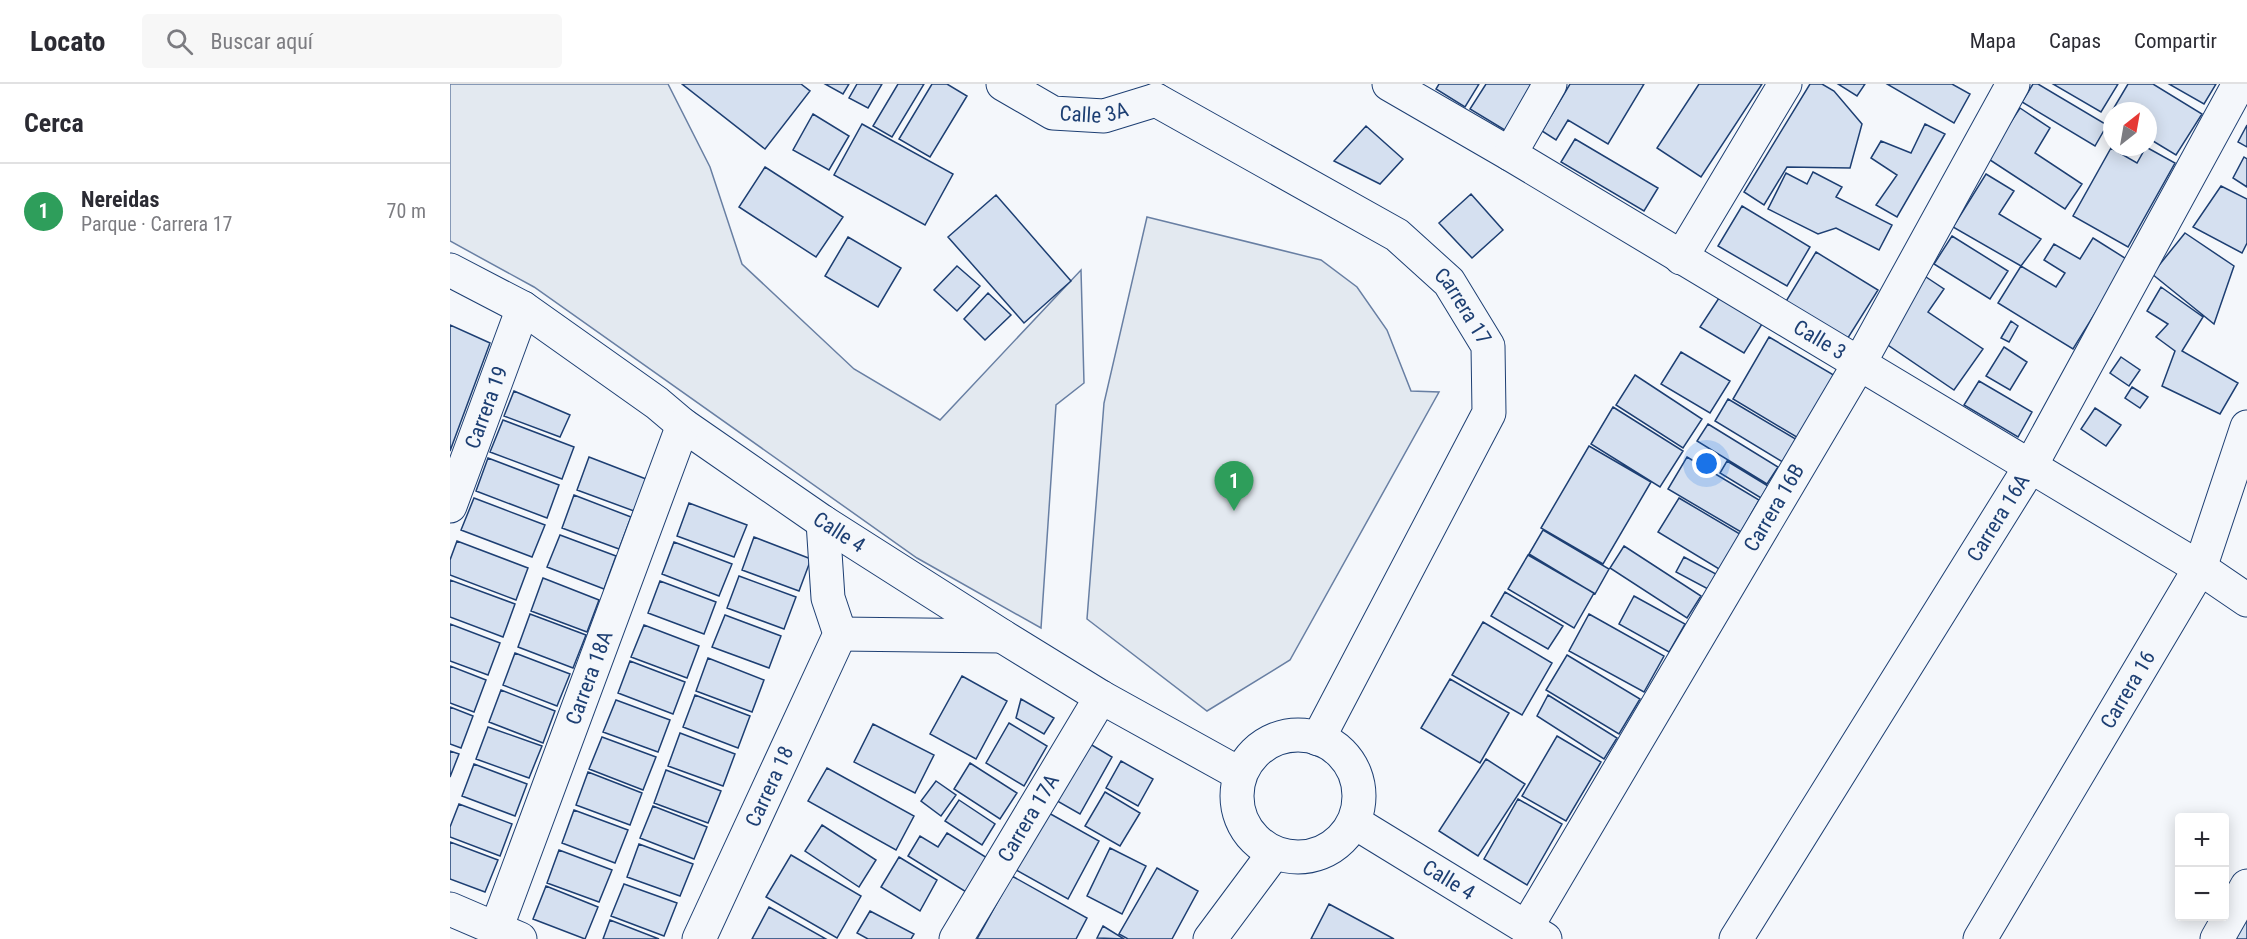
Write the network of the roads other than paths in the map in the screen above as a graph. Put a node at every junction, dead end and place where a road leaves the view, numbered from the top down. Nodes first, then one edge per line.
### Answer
1 (1003, 84) edge
2 (1389, 84) edge
3 (1550, 84) edge
4 (1785, 84) edge
5 (2013, 84) edge
6 (2239, 84) edge
7 (1153, 92) edge
8 (1510, 153) junction
9 (1681, 258) junction
10 (450, 270) edge
11 (523, 308) junction
12 (1858, 364) junction
13 (683, 425) junction
14 (2247, 427) edge
15 (2030, 467) junction
16 (450, 506) edge
17 (823, 522) junction
18 (2200, 568) junction
19 (2247, 600) edge
20 (840, 634) junction
21 (1002, 636) junction
22 (1101, 697) junction
23 (1318, 739) junction
24 (1240, 774) junction
25 (1354, 822) junction
26 (1274, 853) junction
27 (2247, 886) edge
28 (450, 909) edge
29 (508, 934) edge
30 (1535, 934) edge
31 (699, 939) edge
32 (956, 939) edge
33 (1210, 939) edge
34 (1736, 939) edge
35 (1980, 939) edge
36 (2217, 939) edge

1 - 7 street, Calle 3A
2 - 8 street, Calle 3
3 - 8 street
4 - 9 street
5 - 12 street, Carrera 16B
6 - 15 street, Carrera 16A
7 - 23 street, Carrera 17
8 - 9 street, Calle 3
9 - 12 street, Calle 3
10 - 11 street, Calle 4
11 - 13 street, Calle 4
11 - 16 street, Carrera 19
12 - 15 street, Calle 3
12 - 30 street, Carrera 16B
13 - 17 street, Calle 4
13 - 29 street, Carrera 18A
14 - 18 street, Carrera 16
15 - 18 street, Calle 3
15 - 34 street, Carrera 16A
17 - 20 street
17 - 21 street, Calle 4
18 - 19 street, Calle 3
18 - 35 street, Carrera 16
20 - 21 street
20 - 31 street, Carrera 18
21 - 22 street, Calle 4
22 - 24 street, Calle 4
22 - 32 street, Carrera 17A
23 - 24 street
23 - 25 street
24 - 26 street
25 - 26 street
25 - 30 street, Calle 4
26 - 33 street
27 - 36 street
28 - 29 street

